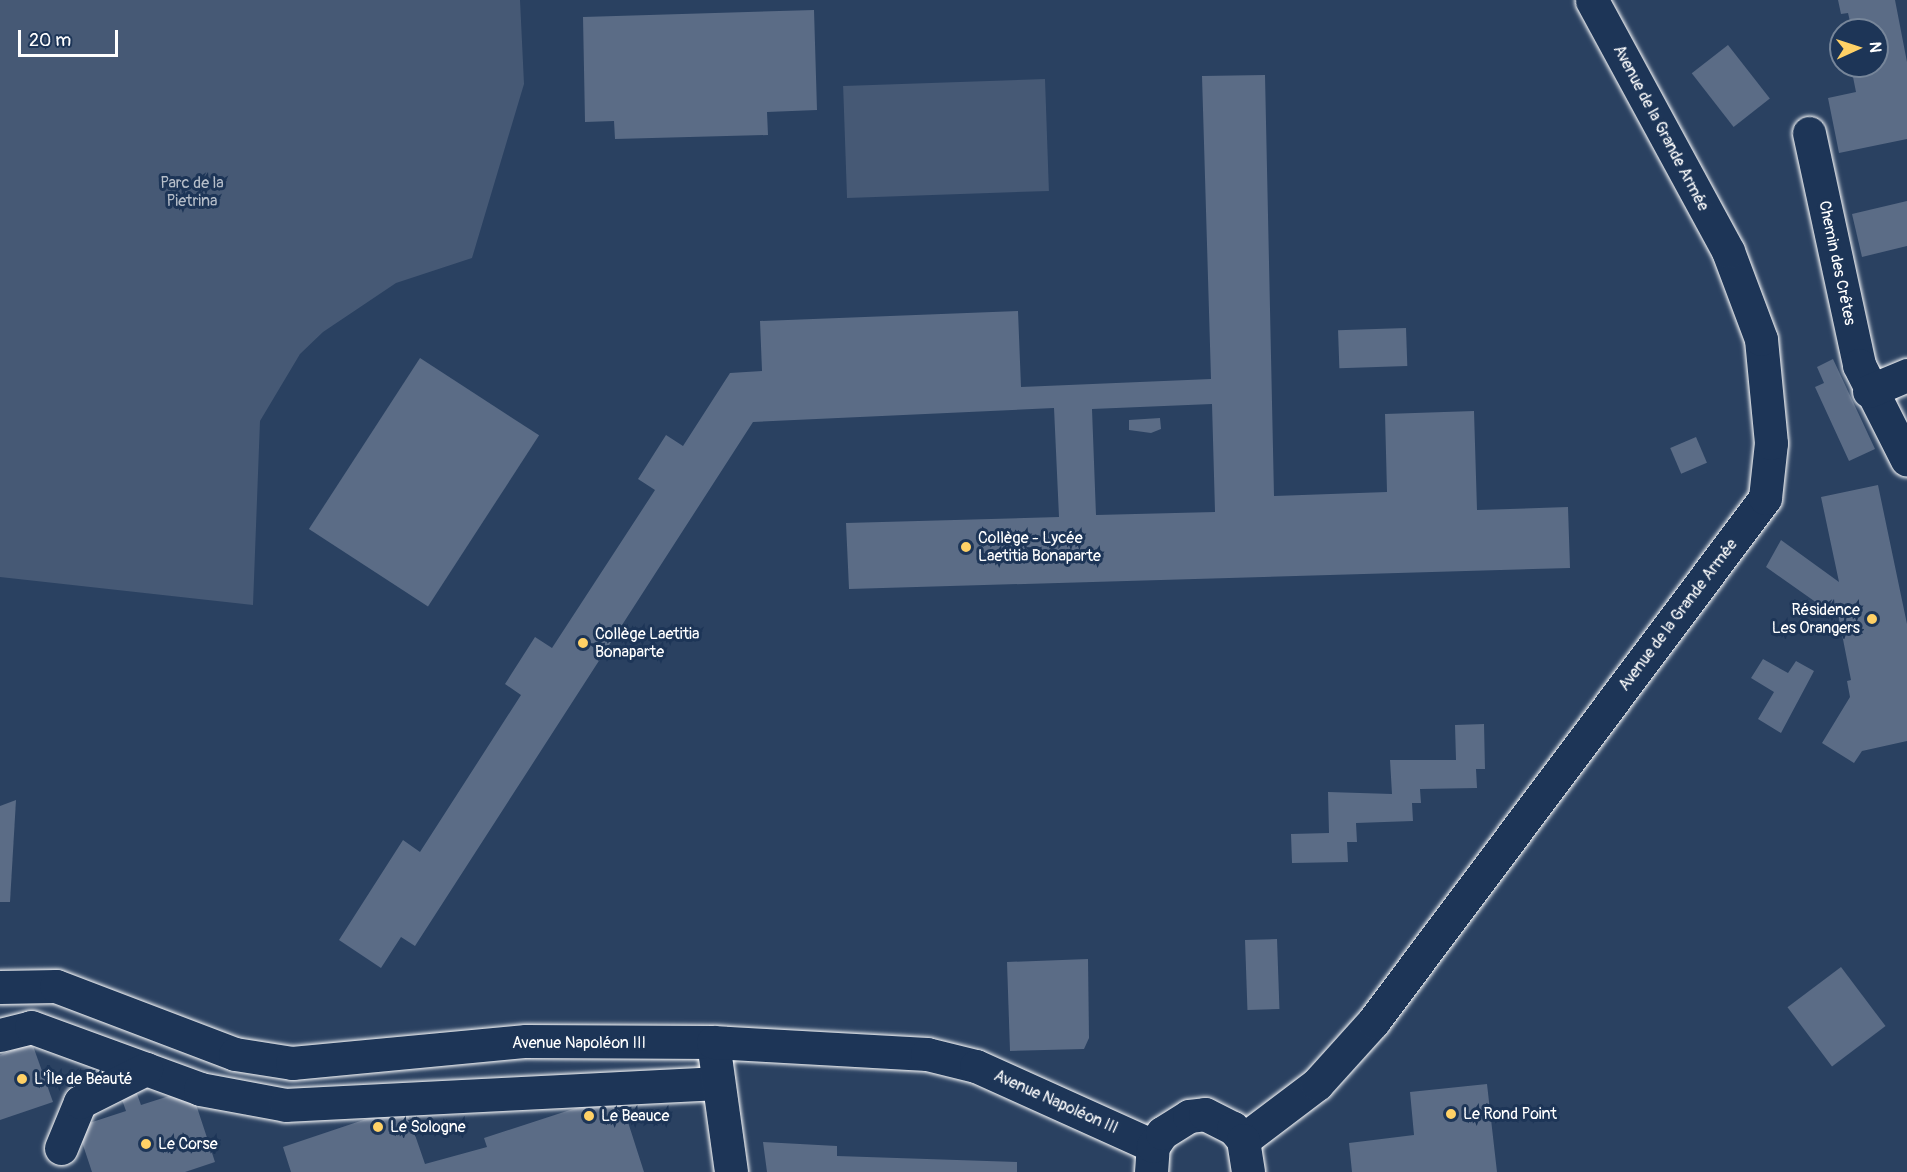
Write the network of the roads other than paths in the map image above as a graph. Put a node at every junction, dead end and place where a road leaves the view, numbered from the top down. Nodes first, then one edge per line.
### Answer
1 (1592, 0) edge
2 (1809, 133) dead end
3 (1907, 375) edge
4 (1869, 391) junction
5 (1907, 460) edge
6 (0, 987) edge
7 (0, 1035) edge
8 (698, 1042) junction
9 (146, 1069) junction
10 (717, 1083) junction
11 (685, 1085) junction
12 (1243, 1140) junction
13 (61, 1148) dead end
14 (1152, 1159) edge
15 (731, 1172) edge
16 (1248, 1172) edge

1 - 12 main road, Avenue de la Grande Armée
2 - 4 main road, Chemin des Crêtes
3 - 4 main road
4 - 5 main road, Chemin des Crêtes
6 - 8 main road, Avenue Napoléon III
7 - 9 main road
8 - 10 main road
8 - 11 main road
8 - 14 main road, Avenue Napoléon III
9 - 11 main road
9 - 13 main road
10 - 11 main road
10 - 15 main road
12 - 14 main road
12 - 16 main road

